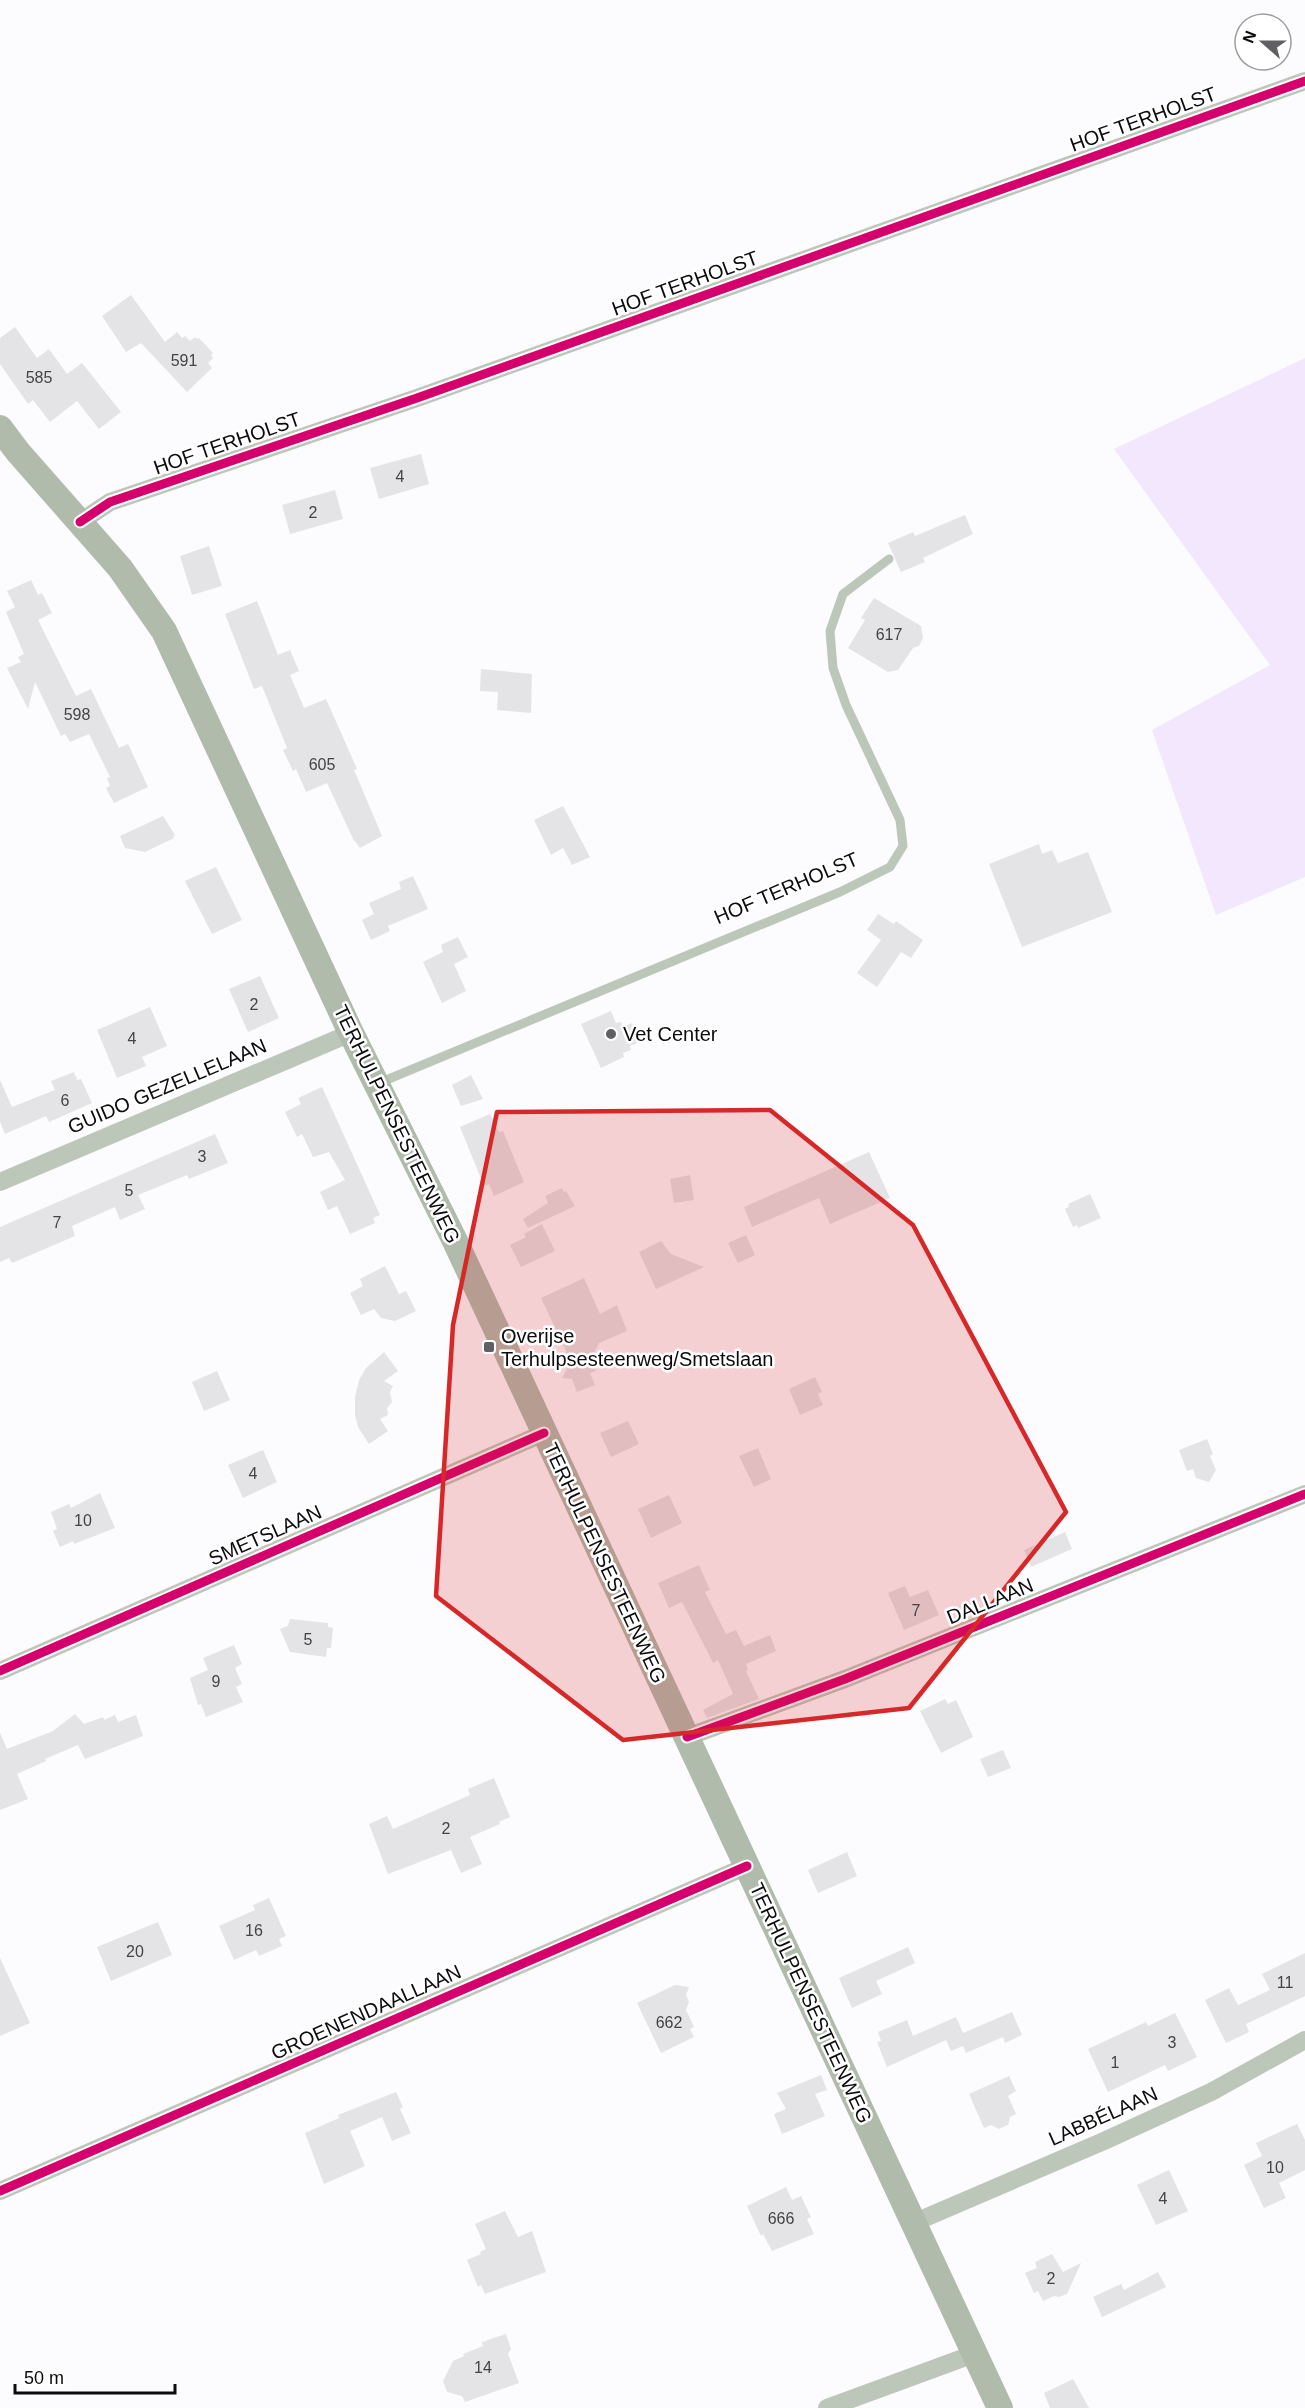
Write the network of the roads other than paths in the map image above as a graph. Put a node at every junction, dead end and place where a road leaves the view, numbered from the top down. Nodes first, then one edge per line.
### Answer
1 (1305, 81) edge
2 (0, 428) edge
3 (80, 522) junction
4 (889, 559) dead end
5 (351, 1033) junction
6 (376, 1084) junction
7 (0, 1182) edge
8 (543, 1433) junction
9 (1305, 1494) edge
10 (0, 1671) edge
11 (687, 1737) junction
12 (747, 1866) junction
13 (1305, 2040) edge
14 (0, 2192) edge
15 (913, 2223) junction
16 (974, 2354) junction
17 (827, 2408) edge
18 (1000, 2408) edge

1 - 3 street, HOF TERHOLST
2 - 3 main road, TERHULPENSESTEENWEG
3 - 5 main road, TERHULPENSESTEENWEG
4 - 6 lane, HOF TERHOLST
5 - 6 main road, TERHULPENSESTEENWEG
5 - 7 street, GUIDO GEZELLELAAN
6 - 8 main road, TERHULPENSESTEENWEG
8 - 10 street, SMETSLAAN
8 - 11 main road, TERHULPENSESTEENWEG
9 - 11 street, DALLAAN
11 - 12 main road, TERHULPENSESTEENWEG
12 - 14 street, GROENENDAALLAAN
12 - 15 main road, TERHULPENSESTEENWEG
13 - 15 street, LABBÉLAAN
15 - 16 main road, TERHULPENSESTEENWEG
16 - 17 street
16 - 18 main road, TERHULPENSESTEENWEG

